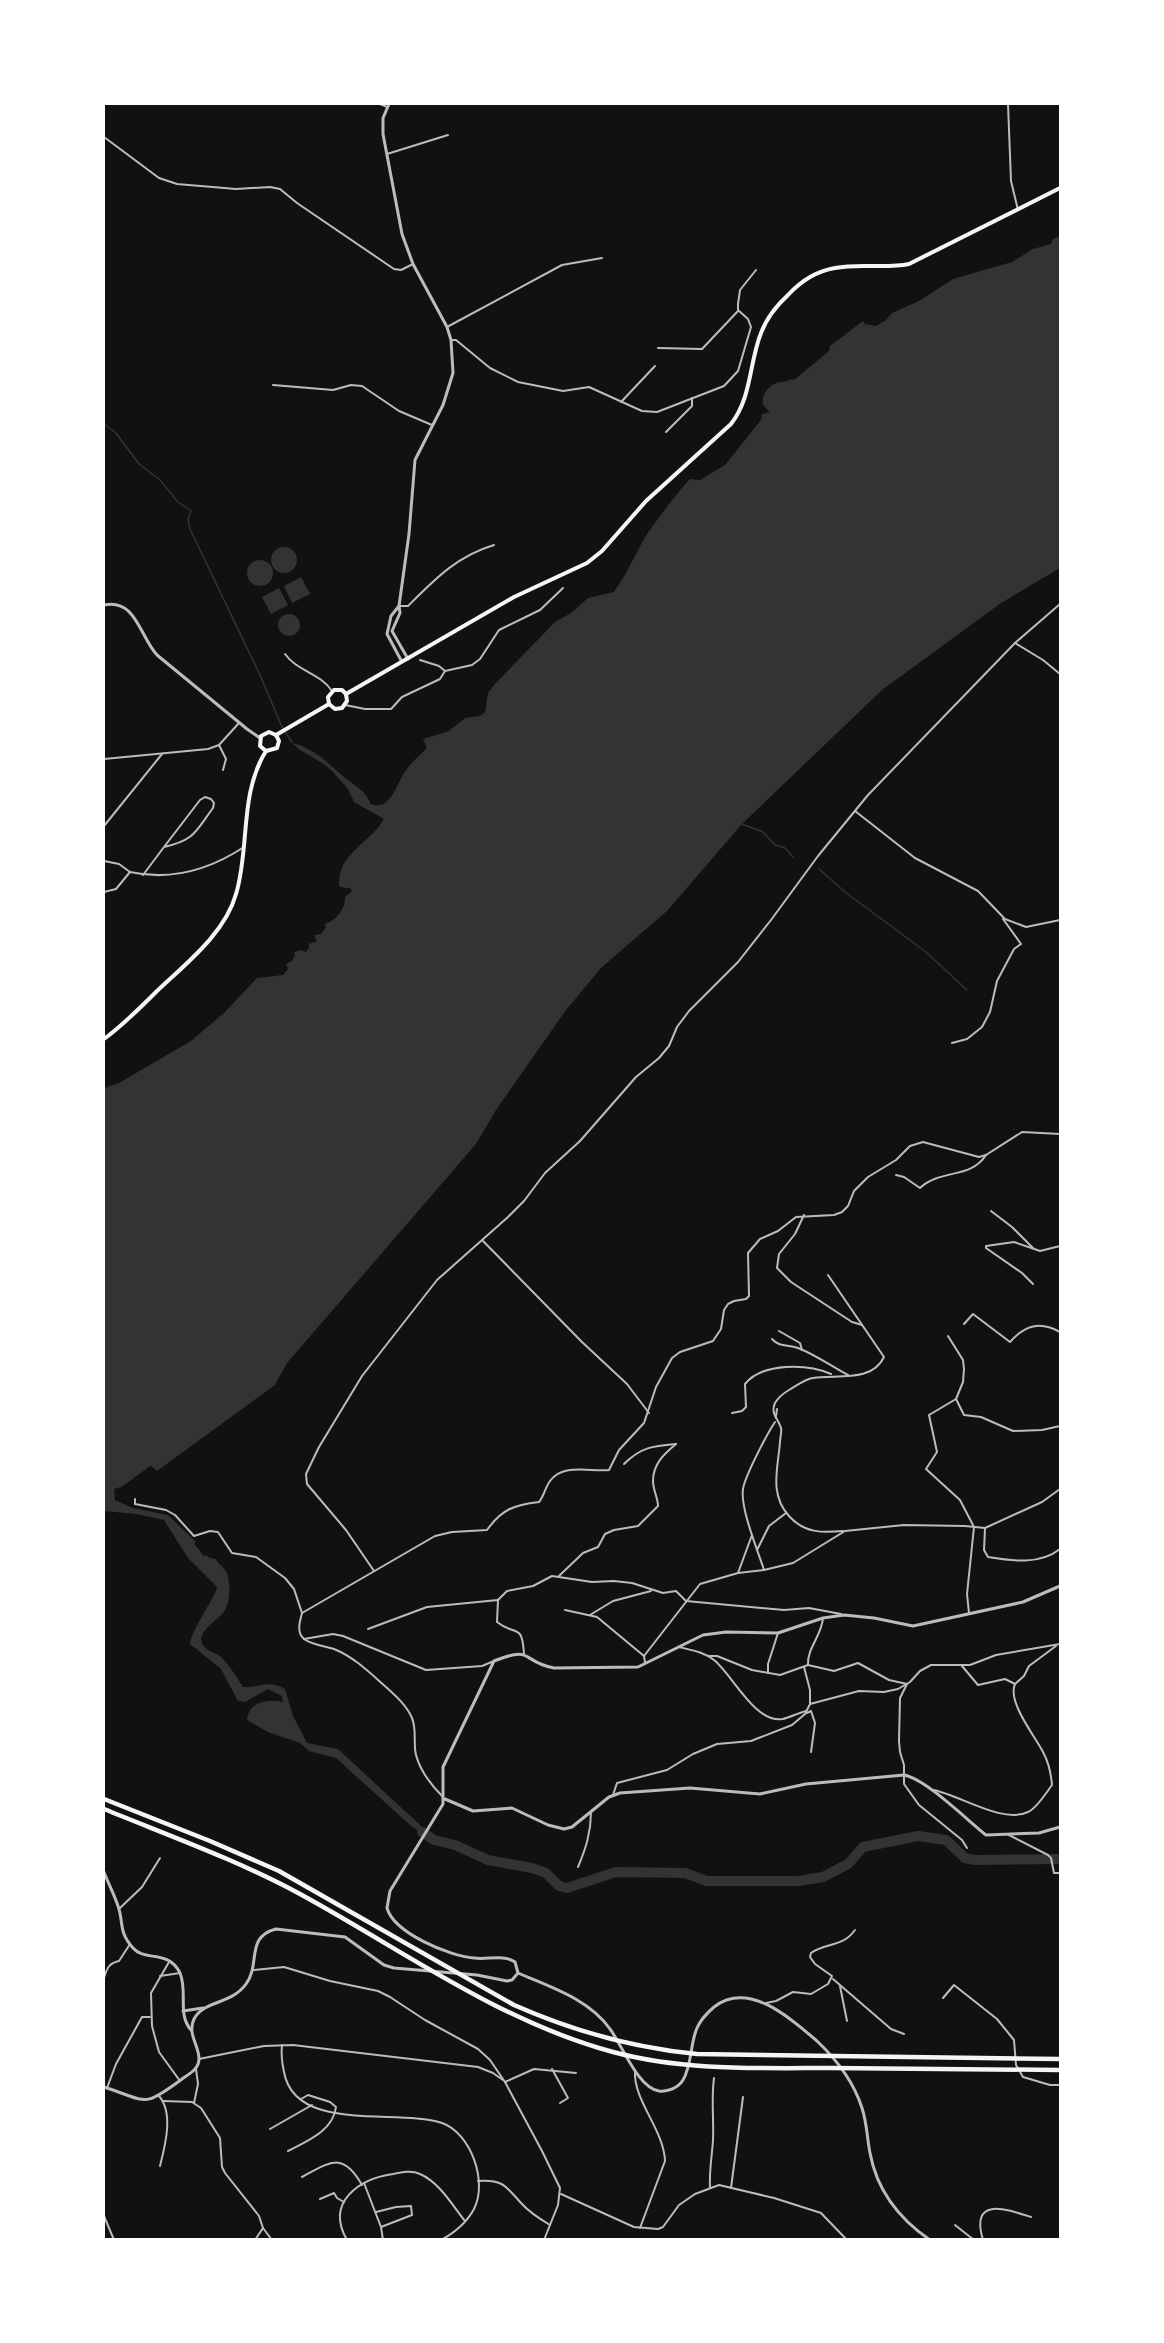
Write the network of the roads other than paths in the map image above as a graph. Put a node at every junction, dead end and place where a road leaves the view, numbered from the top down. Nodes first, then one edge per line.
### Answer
1 (380, 104) edge
2 (1008, 104) edge
3 (388, 105) edge
4 (448, 135) dead end
5 (104, 137) edge
6 (387, 154) junction
7 (1060, 188) edge
8 (1018, 210) junction
9 (602, 258) dead end
10 (413, 264) junction
11 (756, 270) dead end
12 (738, 310) junction
13 (447, 327) junction
14 (451, 340) junction
15 (747, 343) junction
16 (757, 345) junction
17 (658, 348) dead end
18 (655, 366) dead end
19 (273, 385) dead end
20 (692, 398) junction
21 (621, 402) junction
22 (432, 425) junction
23 (666, 432) dead end
24 (494, 545) dead end
25 (563, 588) dead end
26 (1060, 604) edge
27 (104, 605) edge
28 (399, 606) junction
29 (1015, 643) junction
30 (285, 654) dead end
31 (408, 659) junction
32 (420, 660) dead end
33 (402, 662) junction
34 (445, 671) junction
35 (1060, 674) edge
36 (332, 692) junction
37 (346, 694) junction
38 (329, 704) junction
39 (345, 705) junction
40 (238, 723) junction
41 (276, 735) junction
42 (260, 738) junction
43 (219, 745) junction
44 (266, 751) junction
45 (162, 754) junction
46 (104, 759) edge
47 (223, 770) dead end
48 (855, 811) junction
49 (104, 826) edge
50 (164, 847) junction
51 (244, 847) junction
52 (104, 861) edge
53 (130, 872) junction
54 (143, 875) junction
55 (104, 892) edge
56 (1002, 917) junction
57 (1060, 920) edge
58 (104, 1039) edge
59 (952, 1043) dead end
60 (1060, 1134) edge
61 (986, 1155) junction
62 (896, 1175) dead end
63 (991, 1211) dead end
64 (804, 1215) junction
65 (482, 1240) junction
66 (1060, 1246) edge
67 (1035, 1250) junction
68 (828, 1275) dead end
69 (1033, 1284) dead end
70 (964, 1323) dead end
71 (862, 1325) junction
72 (779, 1331) dead end
73 (1060, 1332) edge
74 (948, 1336) dead end
75 (772, 1339) dead end
76 (802, 1350) junction
77 (834, 1376) junction
78 (851, 1376) junction
79 (956, 1399) junction
80 (777, 1409) dead end
81 (1060, 1412) edge
82 (649, 1413) junction
83 (732, 1413) dead end
84 (776, 1421) junction
85 (1060, 1428) edge
86 (624, 1464) dead end
87 (1060, 1489) edge
88 (135, 1499) dead end
89 (786, 1513) junction
90 (974, 1527) junction
91 (985, 1528) junction
92 (846, 1531) junction
93 (752, 1535) junction
94 (758, 1550) junction
95 (1060, 1550) edge
96 (765, 1570) junction
97 (374, 1571) junction
98 (738, 1573) junction
99 (559, 1576) junction
100 (1060, 1586) edge
101 (651, 1591) junction
102 (498, 1600) junction
103 (686, 1601) junction
104 (565, 1610) dead end
105 (302, 1613) junction
106 (969, 1613) junction
107 (590, 1615) junction
108 (844, 1615) junction
109 (823, 1618) junction
110 (368, 1629) dead end
111 (778, 1633) junction
112 (304, 1639) junction
113 (1059, 1645) edge
114 (679, 1647) junction
115 (524, 1654) junction
116 (644, 1656) junction
117 (708, 1656) junction
118 (494, 1661) junction
119 (646, 1664) junction
120 (808, 1665) junction
121 (962, 1665) junction
122 (804, 1667) junction
123 (768, 1673) junction
124 (907, 1684) junction
125 (1014, 1684) junction
126 (810, 1704) junction
127 (807, 1710) junction
128 (805, 1714) junction
129 (811, 1752) dead end
130 (904, 1775) junction
131 (929, 1789) junction
132 (613, 1795) junction
133 (104, 1799) edge
134 (445, 1799) junction
135 (104, 1809) edge
136 (591, 1812) junction
137 (1060, 1827) edge
138 (1007, 1834) junction
139 (967, 1848) dead end
140 (160, 1858) dead end
141 (578, 1867) dead end
142 (104, 1872) edge
143 (1060, 1873) edge
144 (119, 1909) junction
145 (855, 1930) dead end
146 (130, 1944) junction
147 (170, 1961) junction
148 (254, 1970) junction
149 (180, 1973) junction
150 (518, 1973) junction
151 (160, 1976) junction
152 (104, 1978) edge
153 (832, 1979) junction
154 (840, 1984) junction
155 (943, 1998) dead end
156 (766, 2003) junction
157 (205, 2008) junction
158 (183, 2011) junction
159 (151, 2017) junction
160 (847, 2021) dead end
161 (191, 2030) junction
162 (904, 2034) dead end
163 (282, 2045) junction
164 (199, 2059) junction
165 (1060, 2059) edge
166 (196, 2069) junction
167 (552, 2069) junction
168 (636, 2070) junction
169 (1060, 2070) edge
170 (576, 2073) dead end
171 (714, 2078) dead end
172 (180, 2081) junction
173 (505, 2082) junction
174 (1060, 2085) edge
175 (105, 2087) edge
176 (159, 2096) junction
177 (743, 2097) dead end
178 (300, 2099) junction
179 (163, 2101) junction
180 (194, 2103) junction
181 (560, 2103) dead end
182 (312, 2105) junction
183 (335, 2115) junction
184 (270, 2129) dead end
185 (288, 2151) dead end
186 (160, 2166) dead end
187 (302, 2177) dead end
188 (478, 2181) junction
189 (363, 2184) junction
190 (710, 2188) junction
191 (731, 2188) junction
192 (561, 2194) junction
193 (320, 2199) dead end
194 (344, 2202) junction
195 (376, 2212) junction
196 (104, 2216) edge
197 (1031, 2217) dead end
198 (465, 2221) junction
199 (550, 2225) junction
200 (955, 2225) dead end
201 (381, 2227) junction
202 (263, 2228) junction
203 (640, 2228) junction
204 (114, 2240) edge
205 (255, 2240) edge
206 (272, 2240) edge
207 (347, 2240) edge
208 (383, 2240) edge
209 (441, 2240) edge
210 (544, 2240) edge
211 (846, 2240) edge
212 (930, 2240) edge
213 (974, 2240) edge
214 (983, 2240) edge

1 - 3 street
2 - 8 street
3 - 6 street
4 - 6 street
5 - 10 street
6 - 10 street
7 - 8 main road
8 - 16 main road
9 - 13 street
10 - 13 street
11 - 12 street
12 - 15 street
12 - 17 street
13 - 14 street
14 - 21 street
14 - 22 street
15 - 16 street
15 - 20 street
16 - 31 main road
18 - 21 street
19 - 22 street
20 - 21 street
20 - 23 street
22 - 28 street
24 - 28 street
25 - 34 street
26 - 29 street
27 - 40 street
28 - 31 street
28 - 33 street
29 - 35 street
29 - 48 street
30 - 36 street
31 - 33 main road
32 - 34 street
33 - 37 main road
34 - 39 street
36 - 37 main road
36 - 38 main road
37 - 39 main road
38 - 39 main road
38 - 41 main road
40 - 42 street
40 - 43 street
41 - 42 main road
41 - 44 main road
42 - 44 main road
43 - 45 street
43 - 47 street
44 - 51 main road
45 - 46 street
45 - 49 street
48 - 56 street
48 - 65 street
50 - 50 street
50 - 54 street
51 - 54 street
51 - 58 main road
52 - 53 street
53 - 54 street
53 - 55 street
56 - 57 street
56 - 59 street
60 - 61 street
61 - 62 street
61 - 64 street
63 - 67 street
64 - 71 street
64 - 82 street
65 - 82 street
65 - 97 street
66 - 67 street
67 - 69 street
68 - 71 street
70 - 73 street
71 - 78 street
72 - 76 street
74 - 79 street
75 - 76 street
76 - 78 street
77 - 78 street
77 - 83 street
77 - 84 street
79 - 85 street
79 - 90 street
80 - 84 street
81 - 85 street
82 - 97 street
84 - 89 street
84 - 93 street
86 - 99 street
87 - 91 street
88 - 105 street
89 - 92 street
89 - 94 street
90 - 91 street
90 - 92 street
90 - 106 street
91 - 95 street
92 - 96 street
93 - 94 street
93 - 98 street
94 - 96 street
96 - 98 street
97 - 105 street
98 - 103 street
99 - 101 street
99 - 102 street
100 - 106 street
101 - 103 street
101 - 107 street
102 - 110 street
102 - 115 street
103 - 108 street
103 - 116 street
104 - 107 street
105 - 112 street
106 - 108 street
107 - 116 street
108 - 109 street
109 - 111 street
109 - 120 street
111 - 114 street
111 - 123 street
112 - 118 street
112 - 134 street
113 - 121 street
113 - 125 street
114 - 117 street
114 - 119 street
115 - 118 street
115 - 119 street
116 - 119 street
117 - 123 street
117 - 127 street
118 - 134 street
120 - 122 street
120 - 124 street
121 - 124 street
121 - 125 street
122 - 123 street
122 - 126 street
124 - 126 street
124 - 130 street
125 - 131 street
126 - 127 street
127 - 128 street
128 - 129 street
128 - 132 street
130 - 131 street
130 - 132 street
130 - 139 street
131 - 138 street
132 - 136 street
133 - 165 highway
134 - 136 street
134 - 150 street
135 - 169 highway
136 - 141 street
137 - 138 street
138 - 143 street
140 - 144 street
142 - 144 street
144 - 146 street
145 - 153 street
146 - 147 street
146 - 152 street
147 - 149 street
147 - 151 street
148 - 150 street
148 - 157 street
148 - 173 street
149 - 151 street
149 - 158 street
150 - 168 street
151 - 159 street
153 - 154 street
153 - 156 street
154 - 160 street
154 - 162 street
155 - 174 street
156 - 168 street
156 - 212 street
157 - 158 street
157 - 161 street
158 - 161 street
159 - 172 street
159 - 175 street
161 - 164 street
163 - 164 street
163 - 173 street
163 - 178 street
164 - 166 street
166 - 172 street
166 - 180 street
167 - 170 street
167 - 173 street
167 - 181 street
168 - 203 street
171 - 190 street
172 - 176 street
173 - 192 street
175 - 176 street
176 - 179 street
177 - 191 street
178 - 182 street
178 - 183 street
179 - 180 street
179 - 186 street
180 - 202 street
182 - 183 street
182 - 184 street
183 - 185 street
183 - 188 street
187 - 189 street
188 - 198 street
188 - 199 street
189 - 194 street
189 - 195 street
189 - 198 street
190 - 191 street
190 - 203 street
191 - 211 street
192 - 199 street
192 - 203 street
193 - 194 street
194 - 207 street
195 - 201 street
195 - 201 street
196 - 204 street
197 - 214 street
198 - 209 street
199 - 210 street
200 - 213 street
201 - 208 street
202 - 205 street
202 - 206 street

